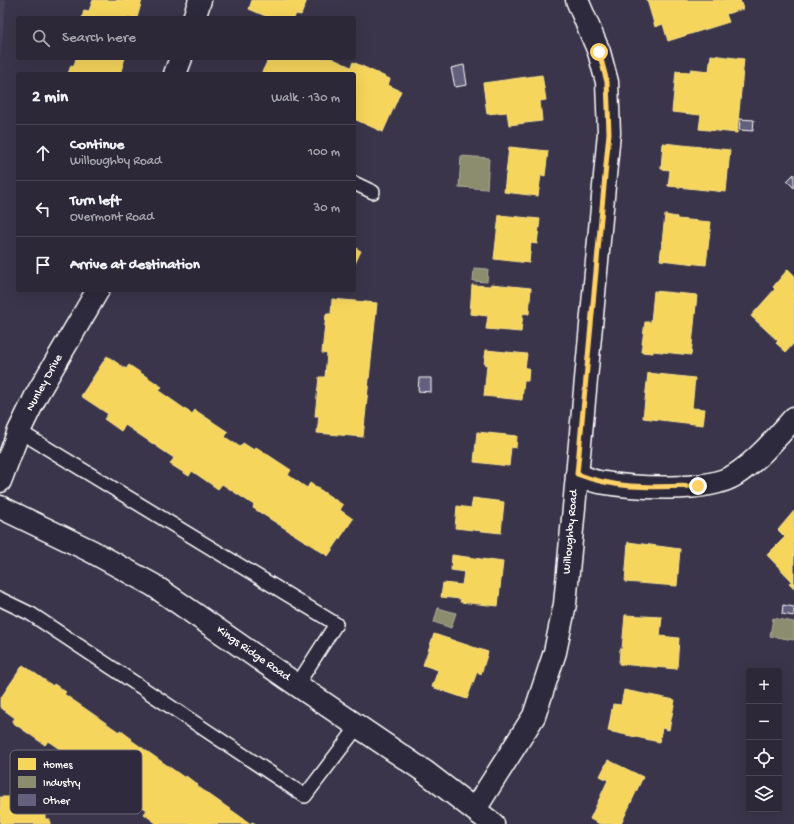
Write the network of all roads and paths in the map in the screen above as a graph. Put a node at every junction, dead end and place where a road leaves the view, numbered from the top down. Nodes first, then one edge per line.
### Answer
1 (200, 0) edge
2 (577, 0) edge
3 (195, 16) edge
4 (179, 60) edge
5 (176, 72) edge
6 (356, 184) edge
7 (373, 192) dead end
8 (97, 292) edge
9 (794, 418) edge
10 (19, 431) junction
11 (577, 474) junction
12 (0, 481) edge
13 (0, 507) edge
14 (0, 599) edge
15 (297, 685) junction
16 (358, 726) junction
17 (475, 809) junction
18 (493, 824) edge

1 - 3 street
2 - 11 street, Willoughby Road
4 - 5 street
6 - 7 lane
8 - 10 street, Nunley Drive
9 - 11 street
10 - 12 street, Nunley Drive
10 - 15 lane
11 - 17 street, Willoughby Road
13 - 15 street, Kings Ridge Road
14 - 16 lane
15 - 16 street, Kings Ridge Road
16 - 17 street, Kings Ridge Road
17 - 18 street, Kings Ridge Road

